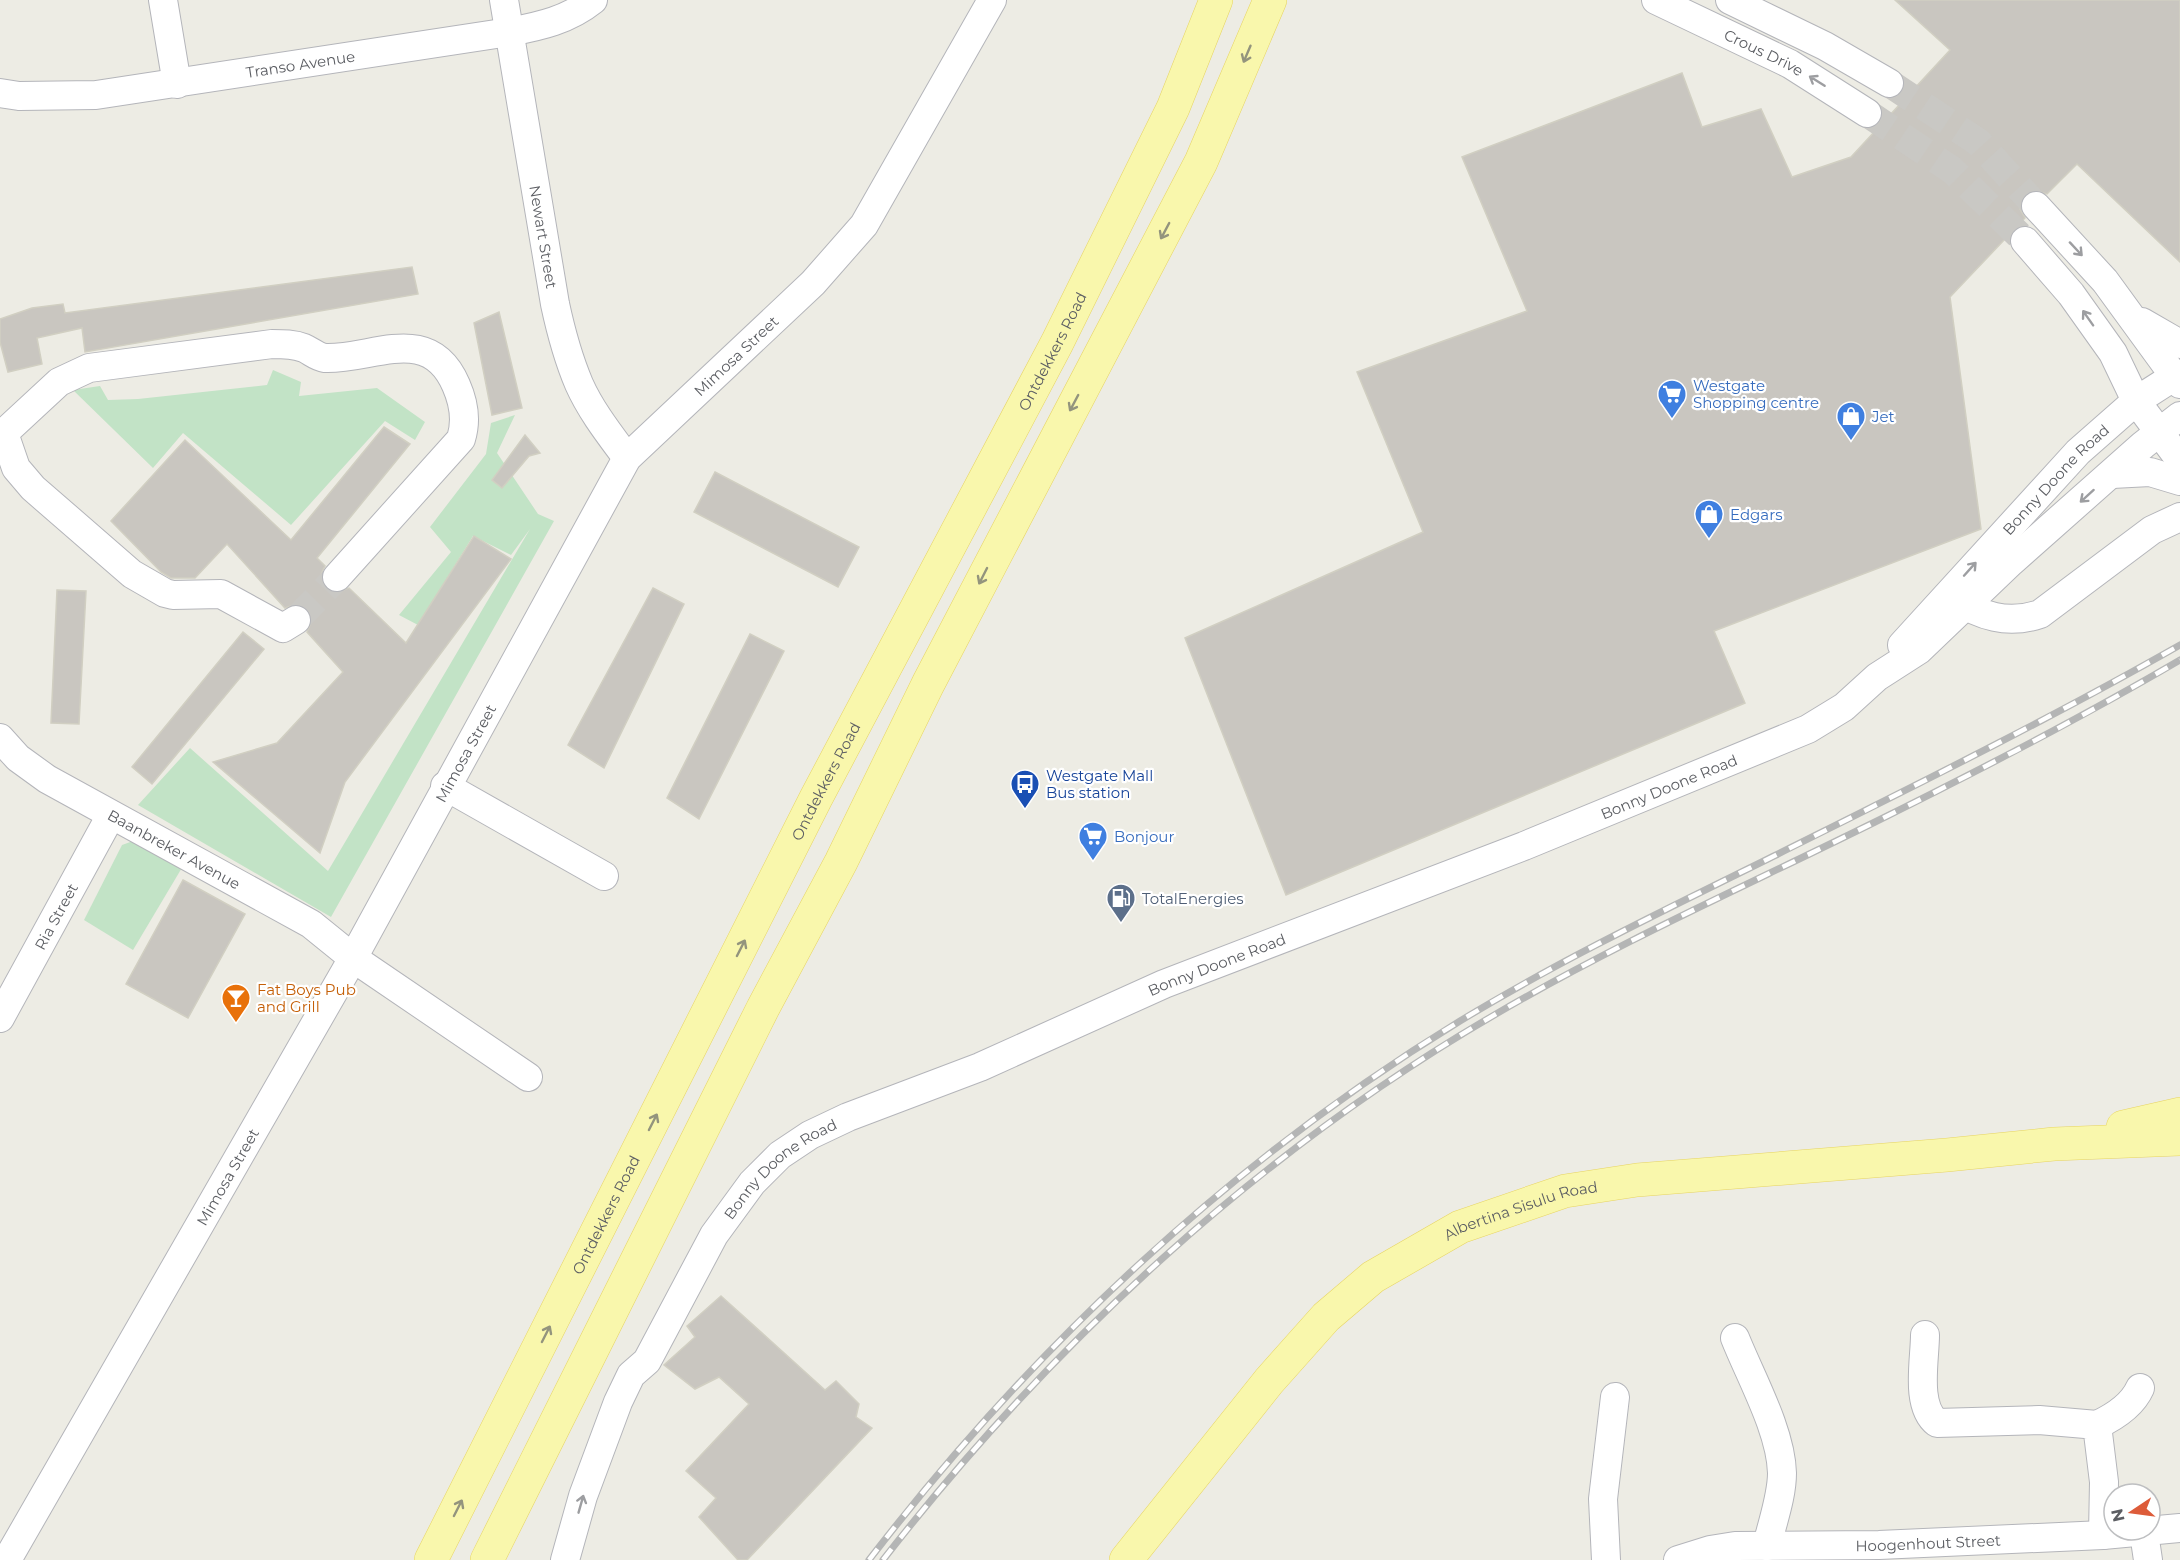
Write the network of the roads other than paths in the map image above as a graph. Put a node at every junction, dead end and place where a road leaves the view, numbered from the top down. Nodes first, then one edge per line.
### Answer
1 (163, 0) edge
2 (504, 0) edge
3 (593, 0) edge
4 (992, 0) edge
5 (1216, 0) edge
6 (1270, 0) edge
7 (1656, 0) edge
8 (1730, 0) edge
9 (509, 32) junction
10 (1889, 83) tunnel mouth
11 (177, 84) junction
12 (0, 93) edge
13 (1866, 113) tunnel mouth
14 (2036, 206) tunnel mouth
15 (2025, 241) tunnel mouth
16 (2128, 313) junction
17 (2180, 344) edge
18 (2113, 353) junction
19 (2177, 380) edge
20 (2136, 401) junction
21 (2170, 424) edge
22 (2, 433) edge
23 (2078, 452) junction
24 (627, 458) junction
25 (2180, 460) edge
26 (6, 462) edge
27 (2112, 474) junction
28 (2180, 481) edge
29 (2039, 492) junction
30 (2180, 517) edge
31 (2062, 518) junction
32 (337, 577) tunnel mouth
33 (1957, 601) junction
34 (296, 620) tunnel mouth
35 (0, 738) edge
36 (445, 786) junction
37 (111, 814) junction
38 (604, 876) dead end
39 (352, 958) junction
40 (0, 1018) edge
41 (528, 1077) dead end
42 (2180, 1114) edge
43 (2180, 1139) edge
44 (2054, 1143) junction
45 (1925, 1335) dead end
46 (1735, 1338) dead end
47 (647, 1361) junction
48 (2140, 1388) dead end
49 (1615, 1397) dead end
50 (2097, 1425) junction
51 (2104, 1482) edge
52 (2180, 1527) edge
53 (2102, 1535) edge
54 (2128, 1542) edge
55 (1767, 1546) junction
56 (2146, 1547) edge
57 (1863, 1552) edge
58 (7, 1560) edge
59 (431, 1560) edge
60 (486, 1560) edge
61 (565, 1560) edge
62 (585, 1560) edge
63 (1126, 1560) edge
64 (1606, 1560) edge
65 (1678, 1560) edge

1 - 11 street
2 - 9 street, Newart Street
3 - 9 street, Transo Avenue
4 - 24 street, Mimosa Street
59 -> 5 main road, Ontdekkers Road
6 -> 60 main road
13 -> 7 street, Crous Drive
8 - 10 street
9 - 11 street, Transo Avenue
9 - 24 street, Newart Street
11 - 12 street, Transo Avenue
14 -> 16 street
18 -> 15 street
16 - 17 street
16 - 19 street
18 - 20 street
18 - 23 street
19 - 20 street, Bonny Doone Road
20 - 21 street
20 - 23 street, Bonny Doone Road
21 - 25 street
21 - 27 street, Bonny Doone Road
22 - 26 street
22 - 32 street
23 - 29 street, Bonny Doone Road
24 - 36 street, Mimosa Street
26 - 34 street
27 - 28 street
27 -> 31 street, Bonny Doone Road
29 - 31 street
33 -> 29 street, Bonny Doone Road
30 - 33 street
31 - 33 street, Bonny Doone Road
33 - 47 street, Bonny Doone Road
35 - 37 street, Baanbreker Avenue
36 - 38 street
36 - 39 street, Mimosa Street
37 - 39 street, Baanbreker Avenue
37 - 40 street, Ria Street
39 - 41 street, Baanbreker Avenue
39 - 58 street, Mimosa Street
42 - 44 main road, Albertina Sisulu Road
43 - 44 main road, Albertina Sisulu Road
44 - 63 main road, Albertina Sisulu Road
45 - 50 street
46 - 55 street
61 -> 47 street, Bonny Doone Road
47 - 62 street, Bonny Doone Road
48 - 50 street
49 - 64 street
50 - 51 street
52 - 56 street, Hoogenhout Street
53 - 57 street, Hoogenhout Street
54 - 56 street, Hoogenhout Street
55 - 57 street, Hoogenhout Street
55 - 65 street, Hoogenhout Street

